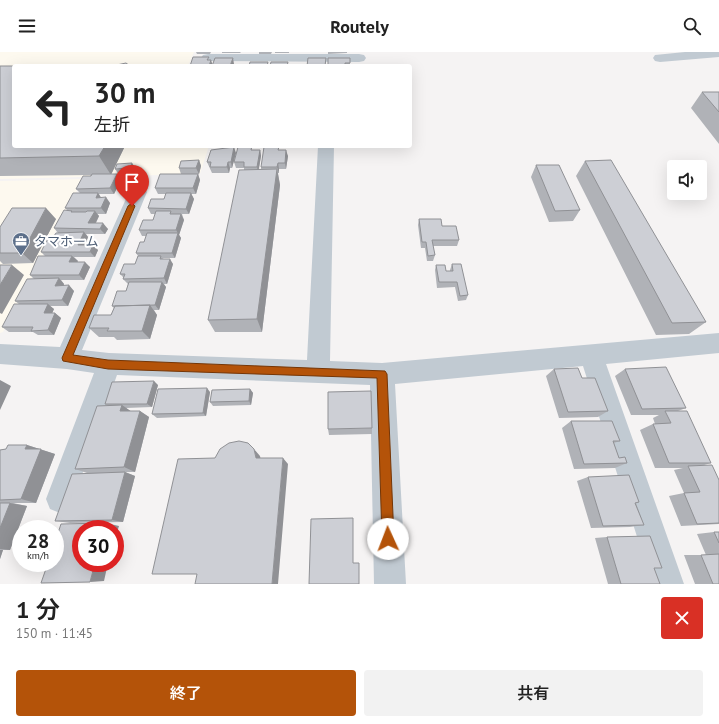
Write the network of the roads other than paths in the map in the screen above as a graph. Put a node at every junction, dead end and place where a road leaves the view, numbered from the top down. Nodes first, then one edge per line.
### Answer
1 (719, 53) edge
2 (208, 58) edge
3 (660, 58) dead end
4 (358, 59) edge
5 (245, 62) edge
6 (297, 62) edge
7 (326, 148) edge
8 (138, 192) dead end
9 (719, 343) edge
10 (0, 354) edge
11 (591, 355) junction
12 (66, 358) junction
13 (108, 364) junction
14 (318, 372) junction
15 (382, 374) junction
16 (60, 499) dead end
17 (390, 584) edge
18 (668, 584) edge

1 - 3 street
2 - 5 street
4 - 6 street
5 - 6 street
7 - 14 street
8 - 12 street
9 - 11 street
10 - 12 street
11 - 15 street
11 - 18 street
12 - 13 street
13 - 14 street
13 - 16 street
14 - 15 street
15 - 17 street

